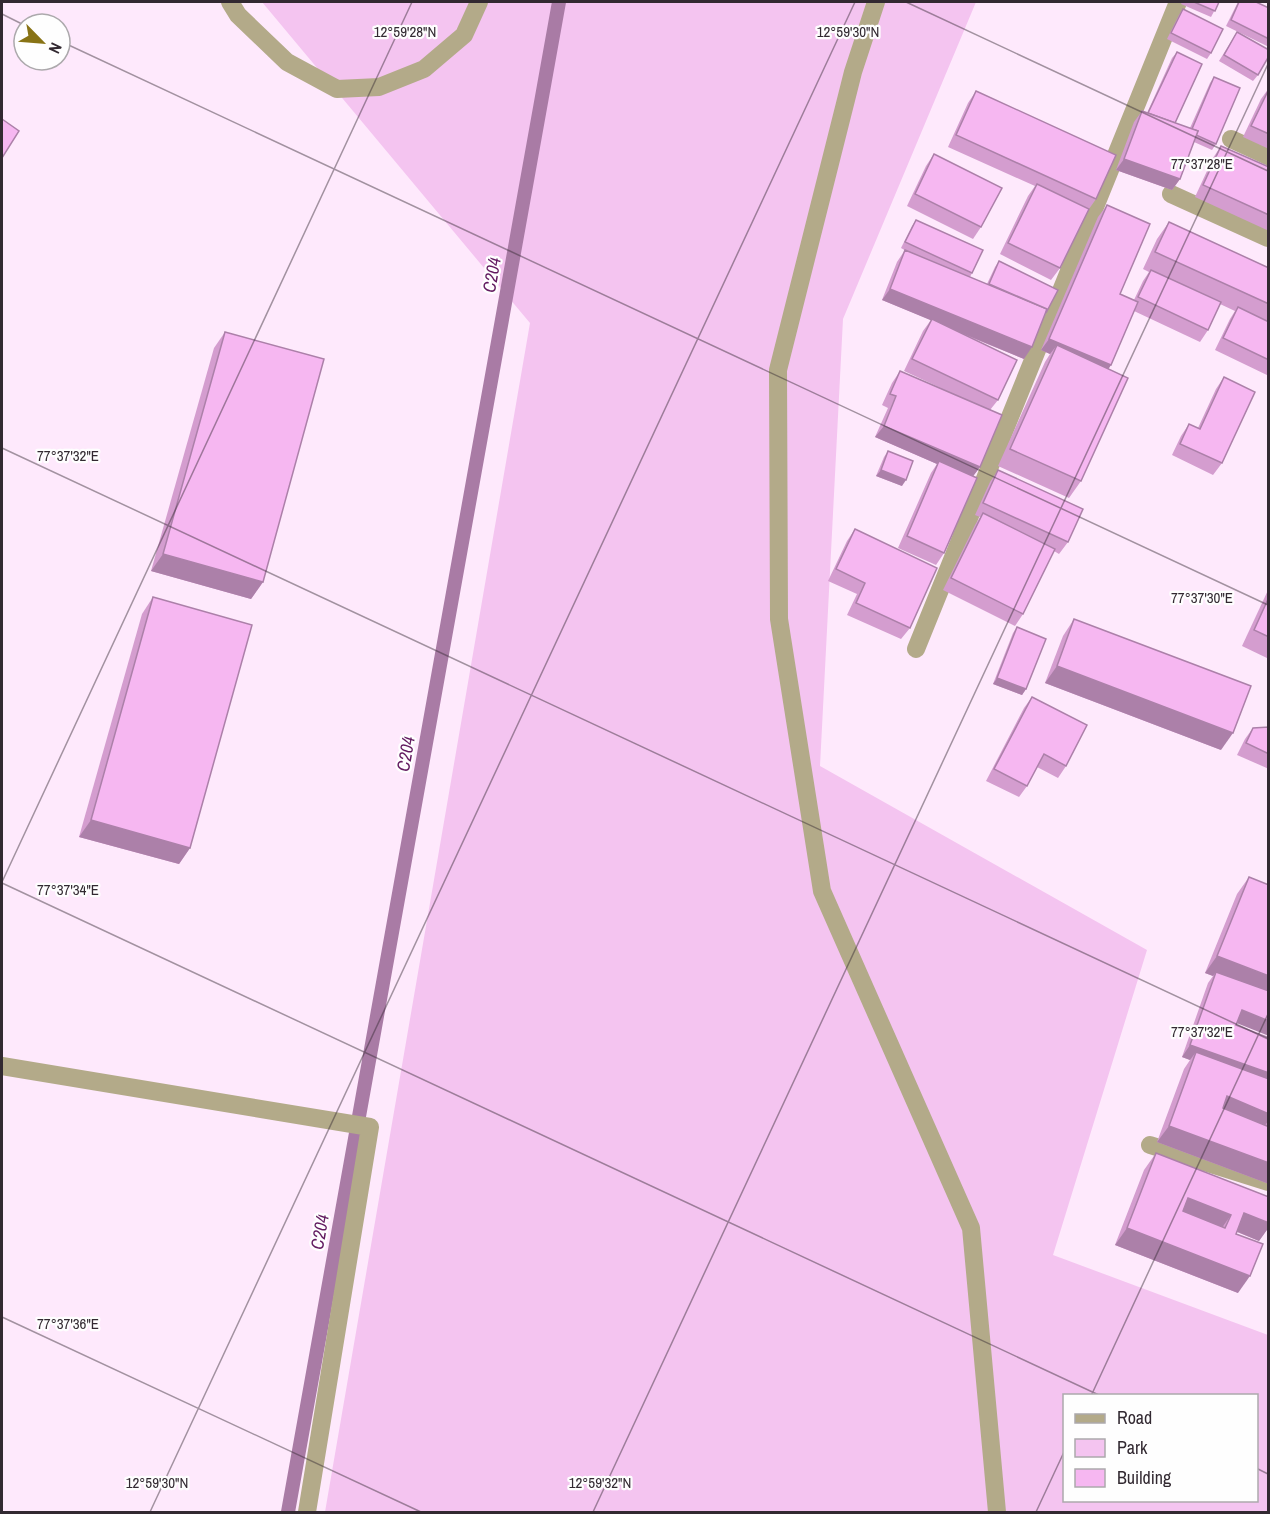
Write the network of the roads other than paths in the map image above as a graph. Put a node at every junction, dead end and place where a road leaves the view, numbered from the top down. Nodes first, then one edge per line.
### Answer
1 (230, 2) edge
2 (479, 2) edge
3 (876, 2) edge
4 (1178, 2) edge
5 (1231, 139) dead end
6 (1269, 156) edge
7 (1171, 194) edge
8 (1269, 238) edge
9 (916, 649) dead end
10 (2, 1066) edge
11 (1150, 1145) dead end
12 (1269, 1182) edge
13 (307, 1512) edge
14 (997, 1512) edge

1 - 2 street
3 - 14 street
4 - 9 street
5 - 6 street
7 - 8 street
10 - 13 street
11 - 12 street

